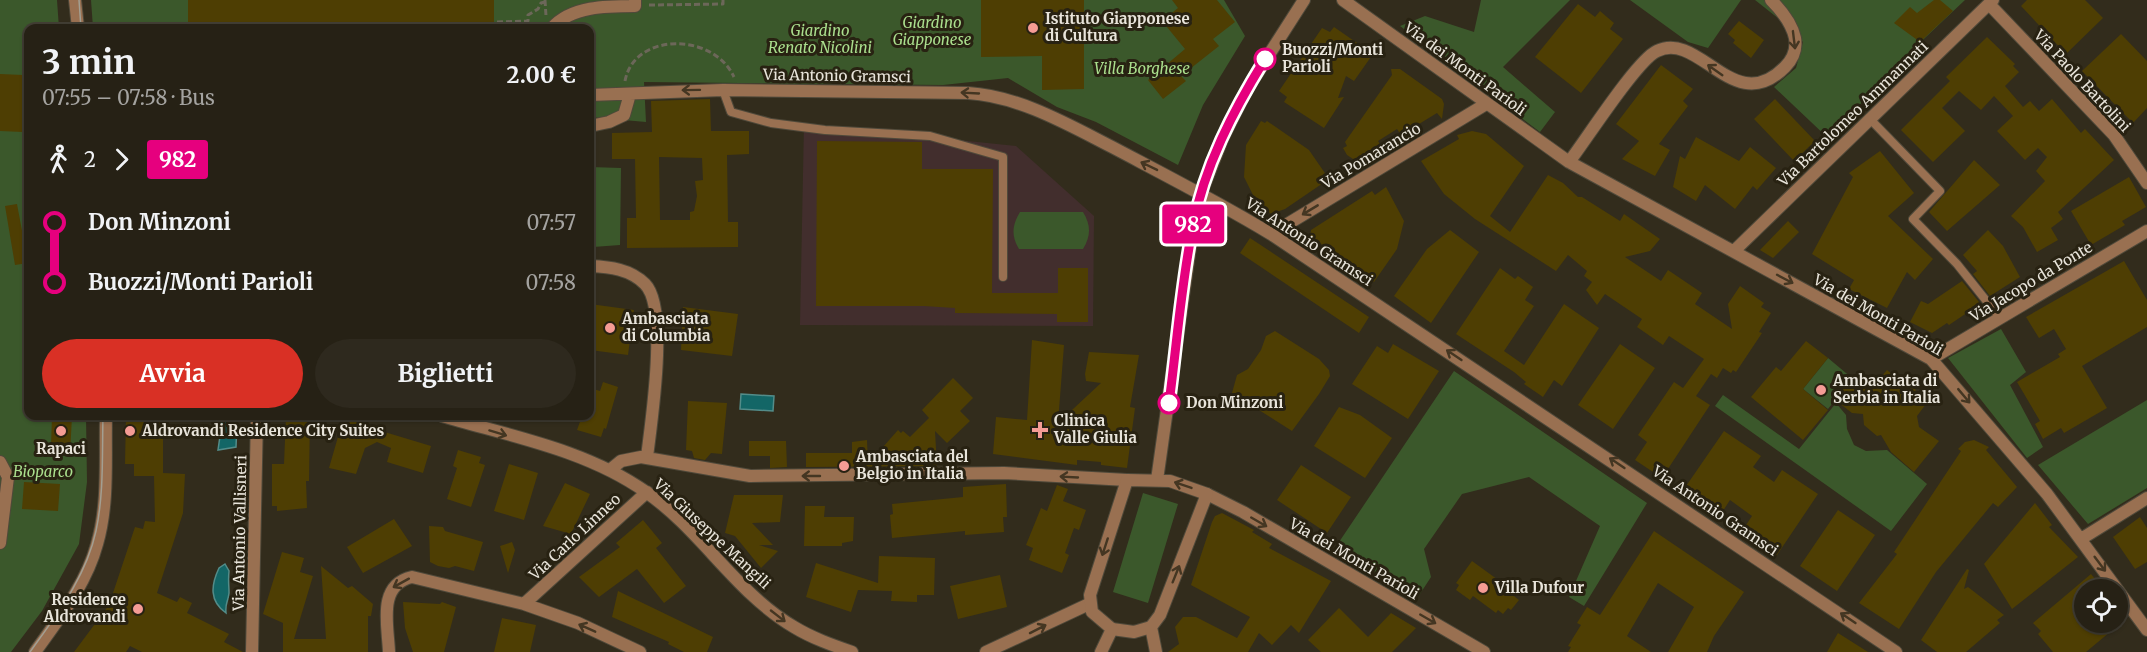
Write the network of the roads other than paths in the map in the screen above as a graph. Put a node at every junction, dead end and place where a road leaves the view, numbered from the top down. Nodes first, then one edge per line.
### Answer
1 (75, 0) edge
2 (1304, 0) edge
3 (1343, 0) edge
4 (1771, 0) edge
5 (1991, 2) edge
6 (635, 3) edge
7 (78, 24) edge
8 (556, 24) edge
9 (723, 90) junction
10 (628, 94) junction
11 (594, 95) edge
12 (1486, 104) junction
13 (1869, 118) junction
14 (594, 125) edge
15 (1569, 162) junction
16 (2147, 183) edge
17 (1201, 193) junction
18 (2147, 231) edge
19 (1271, 234) junction
20 (1734, 251) junction
21 (594, 266) edge
22 (1003, 277) dead end
23 (2000, 318) junction
24 (1931, 359) junction
25 (106, 420) edge
26 (257, 420) edge
27 (455, 420) edge
28 (647, 457) junction
29 (0, 462) edge
30 (610, 470) junction
31 (1127, 480) junction
32 (1158, 480) junction
33 (647, 492) junction
34 (1207, 495) junction
35 (2147, 498) edge
36 (3, 506) edge
37 (2081, 539) junction
38 (0, 543) edge
39 (524, 604) junction
40 (1089, 604) junction
41 (1151, 627) junction
42 (1112, 629) junction
43 (2147, 630) edge
44 (35, 652) edge
45 (252, 652) edge
46 (389, 652) edge
47 (640, 652) edge
48 (852, 652) edge
49 (986, 652) edge
50 (1101, 652) edge
51 (1156, 652) edge
52 (1484, 652) edge
53 (1896, 652) edge

1 - 7 street
2 - 17 street
3 - 12 street, Via dei Monti Parioli
4 -> 15 street
5 - 13 street, Via Bartolomeo Ammannati
5 - 16 street, Via Paolo Bartolini
6 - 8 street
9 -> 10 street, Via Antonio Gramsci
17 -> 9 street, Via Antonio Gramsci
9 - 22 lane
10 - 11 street, Via Antonio Gramsci
10 - 14 street
12 - 15 street, Via dei Monti Parioli
12 -> 19 street, Via Pomarancio
13 - 20 street, Via Bartolomeo Ammannati
13 - 23 lane
15 - 20 street, Via dei Monti Parioli
17 - 19 street, Via Antonio Gramsci
17 - 32 street
18 - 23 street, Via Jacopo da Ponte
53 -> 19 street, Via Antonio Gramsci
20 -> 24 street, Via dei Monti Parioli
21 - 28 street
23 - 24 street, Via Jacopo da Ponte
24 -> 37 street, Via dei Monti Parioli
25 - 44 street
26 - 45 street, Via Antonio Vallisneri
27 -> 30 street, Via Giuseppe Mangili
28 - 30 street
31 -> 28 street, Via dei Monti Parioli
29 - 36 street
30 - 33 street, Via Giuseppe Mangili
31 - 32 street, Via dei Monti Parioli
31 -> 40 street
34 -> 32 street, Via dei Monti Parioli
33 - 39 street, Via Carlo Linneo
33 -> 48 street, Via Giuseppe Mangili
41 -> 34 street
34 -> 52 street, Via dei Monti Parioli
35 - 37 street
36 - 38 street
37 -> 43 street, Via dei Monti Parioli
39 -> 46 street
47 -> 39 street
40 - 42 street
49 -> 40 street
41 - 42 street
41 - 51 street
42 - 50 street

